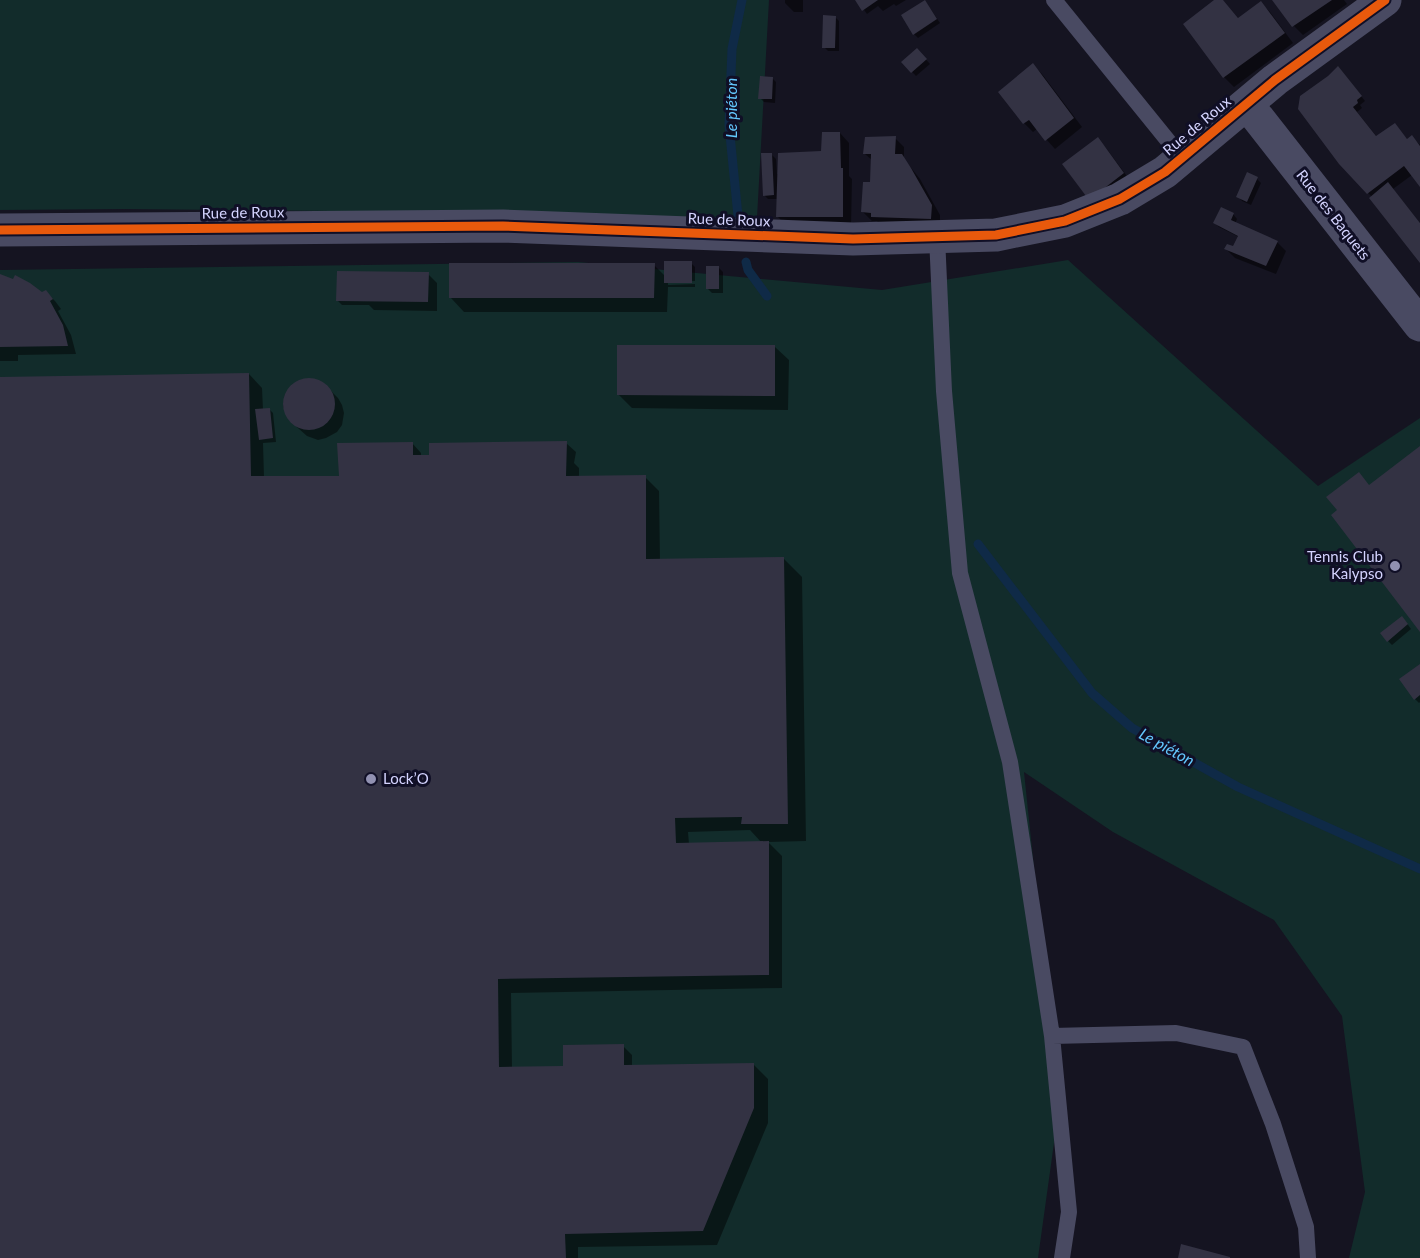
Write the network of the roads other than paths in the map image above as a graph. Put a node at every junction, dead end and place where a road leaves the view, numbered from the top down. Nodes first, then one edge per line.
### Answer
1 (1054, 0) edge
2 (1384, 0) edge
3 (1247, 104) junction
4 (1182, 158) junction
5 (0, 230) edge
6 (937, 237) junction
7 (1420, 326) edge
8 (1052, 1036) junction
9 (1062, 1258) edge
10 (1308, 1258) edge

1 - 4 lane
2 - 3 street, Rue de Roux
3 - 4 street, Rue de Roux
3 - 7 street, Rue des Baquets
4 - 6 street, Rue de Roux
5 - 6 street, Rue de Roux
6 - 8 lane
8 - 9 lane
8 - 10 lane

